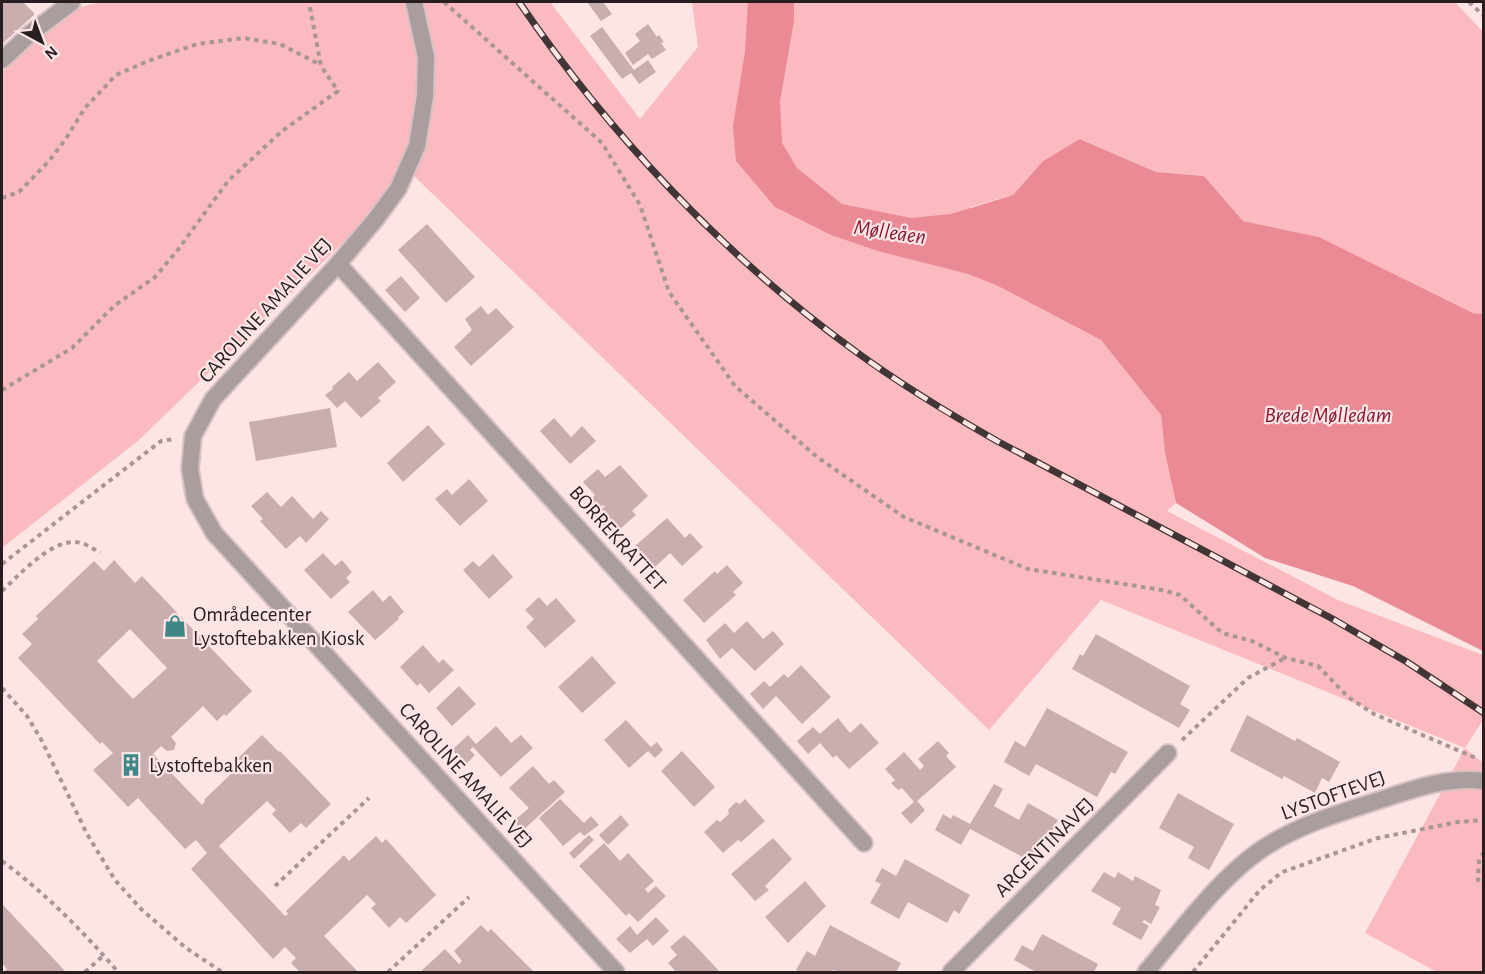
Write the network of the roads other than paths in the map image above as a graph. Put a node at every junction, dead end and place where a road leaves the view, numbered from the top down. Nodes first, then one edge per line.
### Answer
1 (72, 2) edge
2 (414, 2) edge
3 (2, 60) edge
4 (338, 264) junction
5 (1168, 753) road end
6 (1484, 781) edge
7 (864, 843) dead end
8 (616, 972) edge
9 (951, 972) edge
10 (1146, 972) edge

1 - 3 street
2 - 4 street, CAROLINE AMALIE VEJ
4 - 7 street, BORREKRATTET
4 - 8 street, CAROLINE AMALIE VEJ
5 - 9 street, ARGENTINAVEJ
6 - 10 street, LYSTOFTEVEJ

